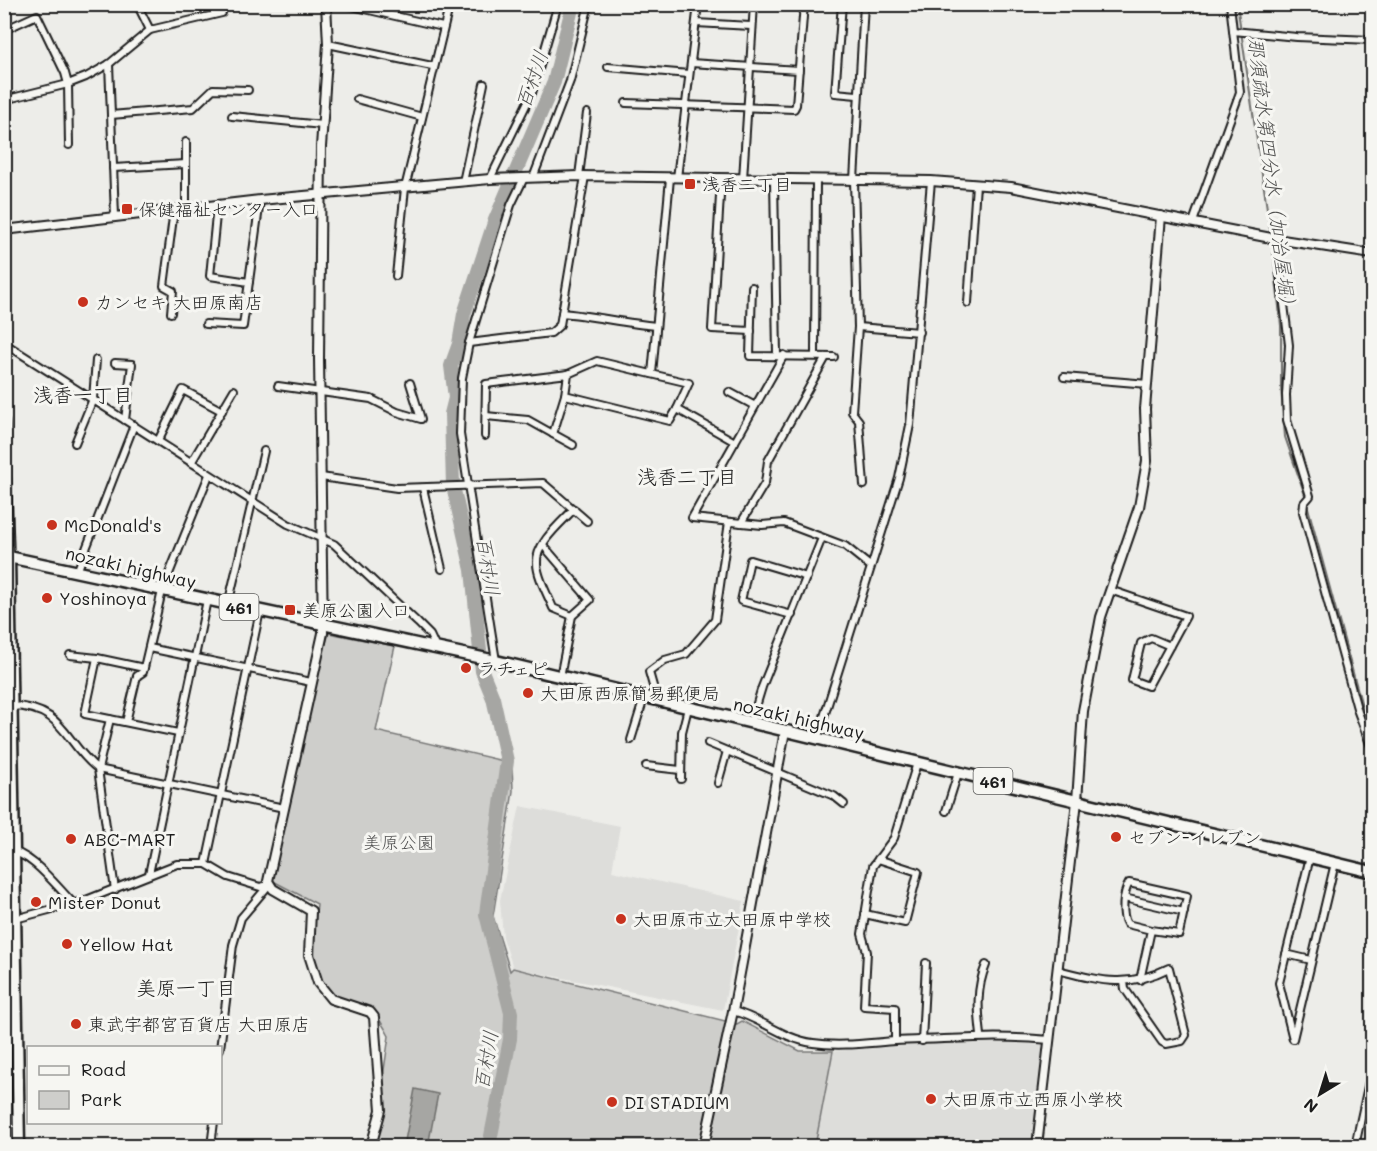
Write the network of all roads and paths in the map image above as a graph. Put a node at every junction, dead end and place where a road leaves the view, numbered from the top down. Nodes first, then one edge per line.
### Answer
1 (137, 4) edge
2 (326, 4) edge
3 (343, 4) edge
4 (558, 4) edge
5 (589, 4) edge
6 (698, 4) edge
7 (754, 4) edge
8 (804, 4) edge
9 (842, 4) edge
10 (864, 4) edge
11 (1230, 4) edge
12 (449, 7) dead end
13 (222, 13) dead end
14 (696, 23) junction
15 (751, 26) junction
16 (443, 27) junction
17 (4, 30) edge
18 (150, 30) junction
19 (1233, 31) junction
20 (1372, 40) edge
21 (328, 44) junction
22 (691, 63) junction
23 (109, 64) junction
24 (432, 66) junction
25 (608, 67) dead end
26 (749, 68) junction
27 (799, 70) junction
28 (689, 74) junction
29 (68, 84) junction
30 (484, 84) dead end
31 (248, 90) dead end
32 (857, 95) junction
33 (357, 99) dead end
34 (4, 100) edge
35 (626, 103) dead end
36 (685, 104) junction
37 (747, 108) junction
38 (588, 113) dead end
39 (111, 115) junction
40 (232, 116) dead end
41 (422, 117) junction
42 (322, 125) junction
43 (186, 142) dead end
44 (69, 145) dead end
45 (186, 164) junction
46 (113, 168) junction
47 (582, 176) junction
48 (525, 178) junction
49 (674, 178) junction
50 (721, 178) junction
51 (490, 179) junction
52 (743, 179) junction
53 (774, 179) junction
54 (816, 180) junction
55 (854, 180) junction
56 (932, 181) junction
57 (463, 182) junction
58 (976, 184) junction
59 (405, 188) junction
60 (320, 196) junction
61 (260, 200) junction
62 (217, 205) junction
63 (186, 208) junction
64 (174, 210) junction
65 (115, 216) junction
66 (1161, 216) junction
67 (1193, 222) junction
68 (4, 230) edge
69 (1276, 239) junction
70 (1372, 254) edge
71 (396, 276) dead end
72 (249, 282) junction
73 (752, 287) dead end
74 (968, 303) dead end
75 (171, 313) dead end
76 (562, 314) junction
77 (206, 324) dead end
78 (656, 326) junction
79 (858, 327) junction
80 (751, 331) junction
81 (919, 332) junction
82 (4, 343) edge
83 (469, 343) junction
84 (780, 355) junction
85 (815, 356) junction
86 (826, 357) junction
87 (834, 357) dead end
88 (96, 360) dead end
89 (115, 363) dead end
90 (568, 374) junction
91 (652, 374) junction
92 (1064, 377) dead end
93 (410, 383) dead end
94 (1148, 384) junction
95 (278, 386) dead end
96 (234, 390) dead end
97 (320, 392) junction
98 (729, 392) dead end
99 (564, 395) junction
100 (93, 399) junction
101 (755, 406) junction
102 (677, 409) junction
103 (222, 411) junction
104 (486, 416) junction
105 (125, 420) junction
106 (4, 421) edge
107 (134, 425) junction
108 (553, 434) junction
109 (485, 436) dead end
110 (158, 441) junction
111 (735, 442) junction
112 (75, 443) dead end
113 (573, 445) dead end
114 (264, 451) dead end
115 (191, 463) junction
116 (209, 475) junction
117 (321, 477) junction
118 (864, 485) dead end
119 (467, 486) junction
120 (423, 488) junction
121 (252, 502) junction
122 (574, 509) junction
123 (587, 521) dead end
124 (729, 522) junction
125 (741, 523) junction
126 (321, 537) junction
127 (822, 538) junction
128 (543, 545) junction
129 (7, 557) edge
130 (870, 566) junction
131 (442, 569) dead end
132 (77, 572) junction
133 (807, 577) junction
134 (162, 591) junction
135 (1110, 591) junction
136 (207, 600) junction
137 (228, 605) junction
138 (260, 611) junction
139 (792, 615) junction
140 (572, 616) junction
141 (321, 624) junction
142 (1170, 646) junction
143 (148, 648) junction
144 (437, 649) junction
145 (70, 655) dead end
146 (195, 657) junction
147 (98, 658) junction
148 (492, 660) junction
149 (144, 668) junction
150 (248, 669) junction
151 (560, 677) junction
152 (311, 682) junction
153 (644, 698) junction
154 (657, 701) junction
155 (11, 706) junction
156 (688, 708) junction
157 (110, 718) junction
158 (126, 722) junction
159 (751, 723) junction
160 (785, 731) junction
161 (178, 733) junction
162 (818, 739) junction
163 (631, 741) dead end
164 (708, 743) dead end
165 (1372, 749) edge
166 (727, 751) junction
167 (917, 763) junction
168 (646, 766) dead end
169 (98, 769) junction
170 (680, 770) junction
171 (777, 772) junction
172 (958, 773) junction
173 (681, 779) dead end
174 (167, 783) junction
175 (718, 783) dead end
176 (220, 795) junction
177 (1077, 801) junction
178 (844, 804) dead end
179 (284, 808) junction
180 (946, 811) dead end
181 (9, 850) edge
182 (1310, 857) junction
183 (878, 859) junction
184 (1335, 863) junction
185 (206, 864) junction
186 (1372, 872) edge
187 (149, 874) junction
188 (269, 885) junction
189 (115, 890) junction
190 (1124, 898) junction
191 (73, 903) junction
192 (1184, 912) junction
193 (865, 914) junction
194 (9, 921) edge
195 (1151, 930) junction
196 (1286, 954) junction
197 (1311, 960) junction
198 (926, 963) dead end
199 (986, 965) dead end
200 (1058, 970) junction
201 (1140, 980) junction
202 (1124, 982) junction
203 (733, 1011) junction
204 (981, 1035) junction
205 (1050, 1040) junction
206 (895, 1041) junction
207 (922, 1041) junction
208 (220, 1046) edge
209 (4, 1054) edge
210 (1372, 1068) edge
211 (213, 1124) edge
212 (7, 1146) edge
213 (19, 1146) edge
214 (211, 1146) edge
215 (371, 1146) edge
216 (704, 1146) edge
217 (1037, 1146) edge
218 (1354, 1146) edge

1 - 18 street
2 - 21 street
3 - 16 street
4 - 51 street
5 - 48 street
6 - 14 street
7 - 15 street
8 - 27 street
9 - 32 street
10 - 32 street
11 - 19 street
12 - 16 street
13 - 18 street
14 - 15 street
14 - 22 street
15 - 26 street
16 - 24 street
17 - 29 street
18 - 23 street
19 - 20 street
19 - 67 street
21 - 24 street
21 - 42 street
22 - 26 street
22 - 28 street
23 - 29 street
23 - 39 street
24 - 41 street
25 - 28 street
26 - 27 street
26 - 37 street
27 - 37 street
28 - 36 street
29 - 34 street
29 - 44 street
30 - 57 street
31 - 39 street
32 - 55 street
33 - 41 street
35 - 36 street
36 - 37 street
36 - 49 street
37 - 52 street
38 - 47 street
39 - 46 street
40 - 42 street
41 - 59 street
42 - 60 street
43 - 45 street
45 - 46 street
45 - 63 street
46 - 65 street
47 - 48 street
47 - 49 street
47 - 76 street
48 - 51 street
48 - 83 street
49 - 50 street
49 - 78 street
50 - 52 street
50 - 80 street
51 - 57 street
52 - 53 street
53 - 54 street
53 - 84 street
54 - 55 street
54 - 85 street
55 - 56 street
55 - 79 street
56 - 58 street
56 - 81 street
57 - 59 street
58 - 66 street
58 - 74 street
59 - 60 street
59 - 71 street
60 - 61 street
60 - 97 street
61 - 62 street
61 - 72 street
62 - 63 street
62 - 72 street
63 - 64 street
64 - 65 street
64 - 75 street
65 - 68 street
66 - 67 street
66 - 94 street
67 - 69 street
69 - 70 street
69 - 165 street
72 - 77 street
73 - 80 street
76 - 78 street
76 - 83 street
78 - 91 street
79 - 81 street
79 - 118 street
80 - 84 street
81 - 130 street
82 - 100 street
83 - 119 street
84 - 85 street
84 - 101 street
85 - 86 street
86 - 87 street
86 - 125 street
88 - 100 street
89 - 105 street
90 - 91 street
90 - 99 street
90 - 104 street
91 - 102 street
92 - 94 street
93 - 97 street
94 - 135 street
95 - 97 street
96 - 103 street
97 - 117 street
98 - 101 street
99 - 102 street
99 - 108 street
100 - 105 street
100 - 112 street
101 - 111 street
102 - 111 street
103 - 110 street
103 - 115 street
104 - 108 street
104 - 109 street
105 - 107 street
106 - 129 street
107 - 110 street
107 - 132 street
108 - 113 street
110 - 115 street
111 - 124 street
114 - 121 street
115 - 116 street
116 - 121 street
116 - 134 street
117 - 120 street
117 - 126 street
119 - 120 street
119 - 122 street
119 - 148 street
120 - 131 street
121 - 126 street
121 - 137 street
122 - 123 street
122 - 128 street
124 - 125 street
124 - 154 street
125 - 127 street
126 - 141 street
126 - 144 street
127 - 130 street
127 - 133 street
128 - 140 street
128 - 140 street
129 - 132 highway, nozaki highway / 461
129 - 155 highway
130 - 162 street
132 - 134 highway, nozaki highway / 461
133 - 139 street
133 - 139 street
134 - 136 highway, nozaki highway / 461
134 - 143 street
135 - 142 street
135 - 177 street
136 - 137 highway, nozaki highway / 461
136 - 146 street
137 - 138 highway, nozaki highway / 461
138 - 141 highway, nozaki highway / 461
138 - 150 street
139 - 159 street
140 - 151 street
141 - 144 highway, nozaki highway / 461
141 - 152 street
142 - 142 street
143 - 146 street
143 - 149 street
144 - 148 highway, nozaki highway / 461
145 - 147 street
146 - 150 street
146 - 161 street
147 - 149 street
147 - 157 street
148 - 151 highway, nozaki highway / 461
149 - 158 street
150 - 152 street
150 - 176 street
151 - 153 highway, nozaki highway / 461
152 - 179 street
153 - 154 highway, nozaki highway / 461
153 - 163 street
154 - 156 highway, nozaki highway / 461
155 - 169 street
155 - 181 highway
156 - 159 highway, nozaki highway / 461
156 - 170 street
157 - 158 street
157 - 169 street
158 - 161 street
159 - 160 highway, nozaki highway / 461
160 - 162 highway, nozaki highway / 461
160 - 171 street
161 - 174 street
162 - 167 highway, nozaki highway / 461
164 - 166 street
166 - 171 street
166 - 175 street
167 - 172 highway, nozaki highway / 461
167 - 183 street
168 - 170 street
169 - 174 street
169 - 189 street
170 - 173 street
171 - 178 street
171 - 203 street
172 - 177 highway, nozaki highway / 461
172 - 180 street
174 - 176 street
174 - 187 street
176 - 179 street
176 - 185 street
177 - 182 highway, nozaki highway / 461
177 - 200 street
179 - 188 street
181 - 191 street
181 - 194 highway
182 - 184 highway, nozaki highway / 461
182 - 196 street
183 - 193 street
183 - 193 street
184 - 186 highway, nozaki highway / 461
184 - 197 street
185 - 187 street
185 - 188 street
187 - 189 street
188 - 208 street
188 - 215 street
189 - 191 street
190 - 192 street
190 - 192 street
190 - 195 street
191 - 194 street
192 - 195 street
193 - 206 street
194 - 213 highway
195 - 201 street
196 - 197 street
196 - 197 street
198 - 207 street
199 - 204 street
200 - 202 street
200 - 205 street
201 - 202 street
201 - 202 street
203 - 206 street
203 - 216 street
204 - 205 street
204 - 207 street
205 - 217 street
206 - 207 street
209 - 212 highway
210 - 218 street
211 - 214 street

